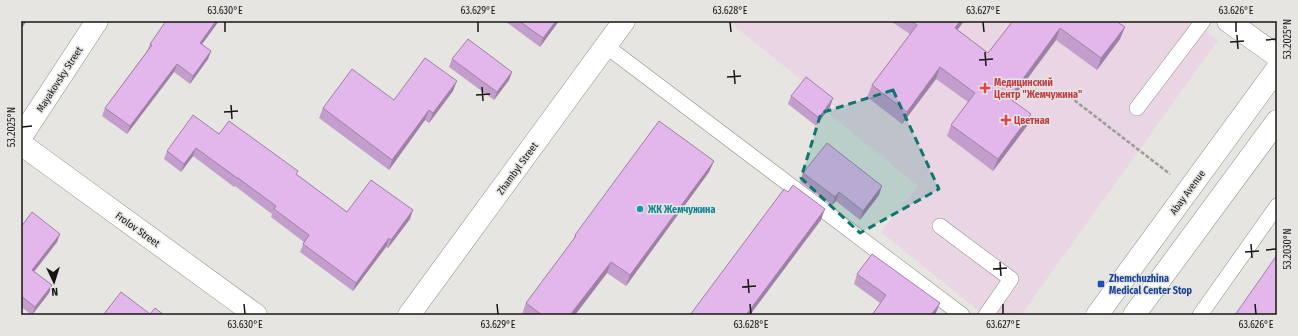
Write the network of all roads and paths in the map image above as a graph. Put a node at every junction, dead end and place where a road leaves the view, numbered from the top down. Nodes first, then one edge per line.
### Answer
1 (97, 21) edge
2 (624, 21) edge
3 (1203, 21) edge
4 (1228, 21) edge
5 (606, 46) junction
6 (1277, 56) edge
7 (1277, 69) edge
8 (1065, 93) dead end
9 (1137, 108) dead end
10 (1277, 121) edge
11 (21, 137) edge
12 (21, 144) edge
13 (1190, 188) junction
14 (1277, 206) edge
15 (940, 226) dead end
16 (256, 315) edge
17 (410, 315) edge
18 (962, 315) edge
19 (986, 315) edge
20 (1097, 315) edge
21 (1134, 315) edge
22 (1200, 315) edge

1 - 11 street, Mayakovsky Street
2 - 5 street, Zhambyl Street
3 - 9 lane
4 - 6 street
5 - 17 street, Zhambyl Street
5 - 18 lane
7 - 13 street, Abay Avenue
8 - 13 path
10 - 21 street
12 - 16 street, Frolov Street
13 - 20 street, Abay Avenue
14 - 22 lane
15 - 19 lane

